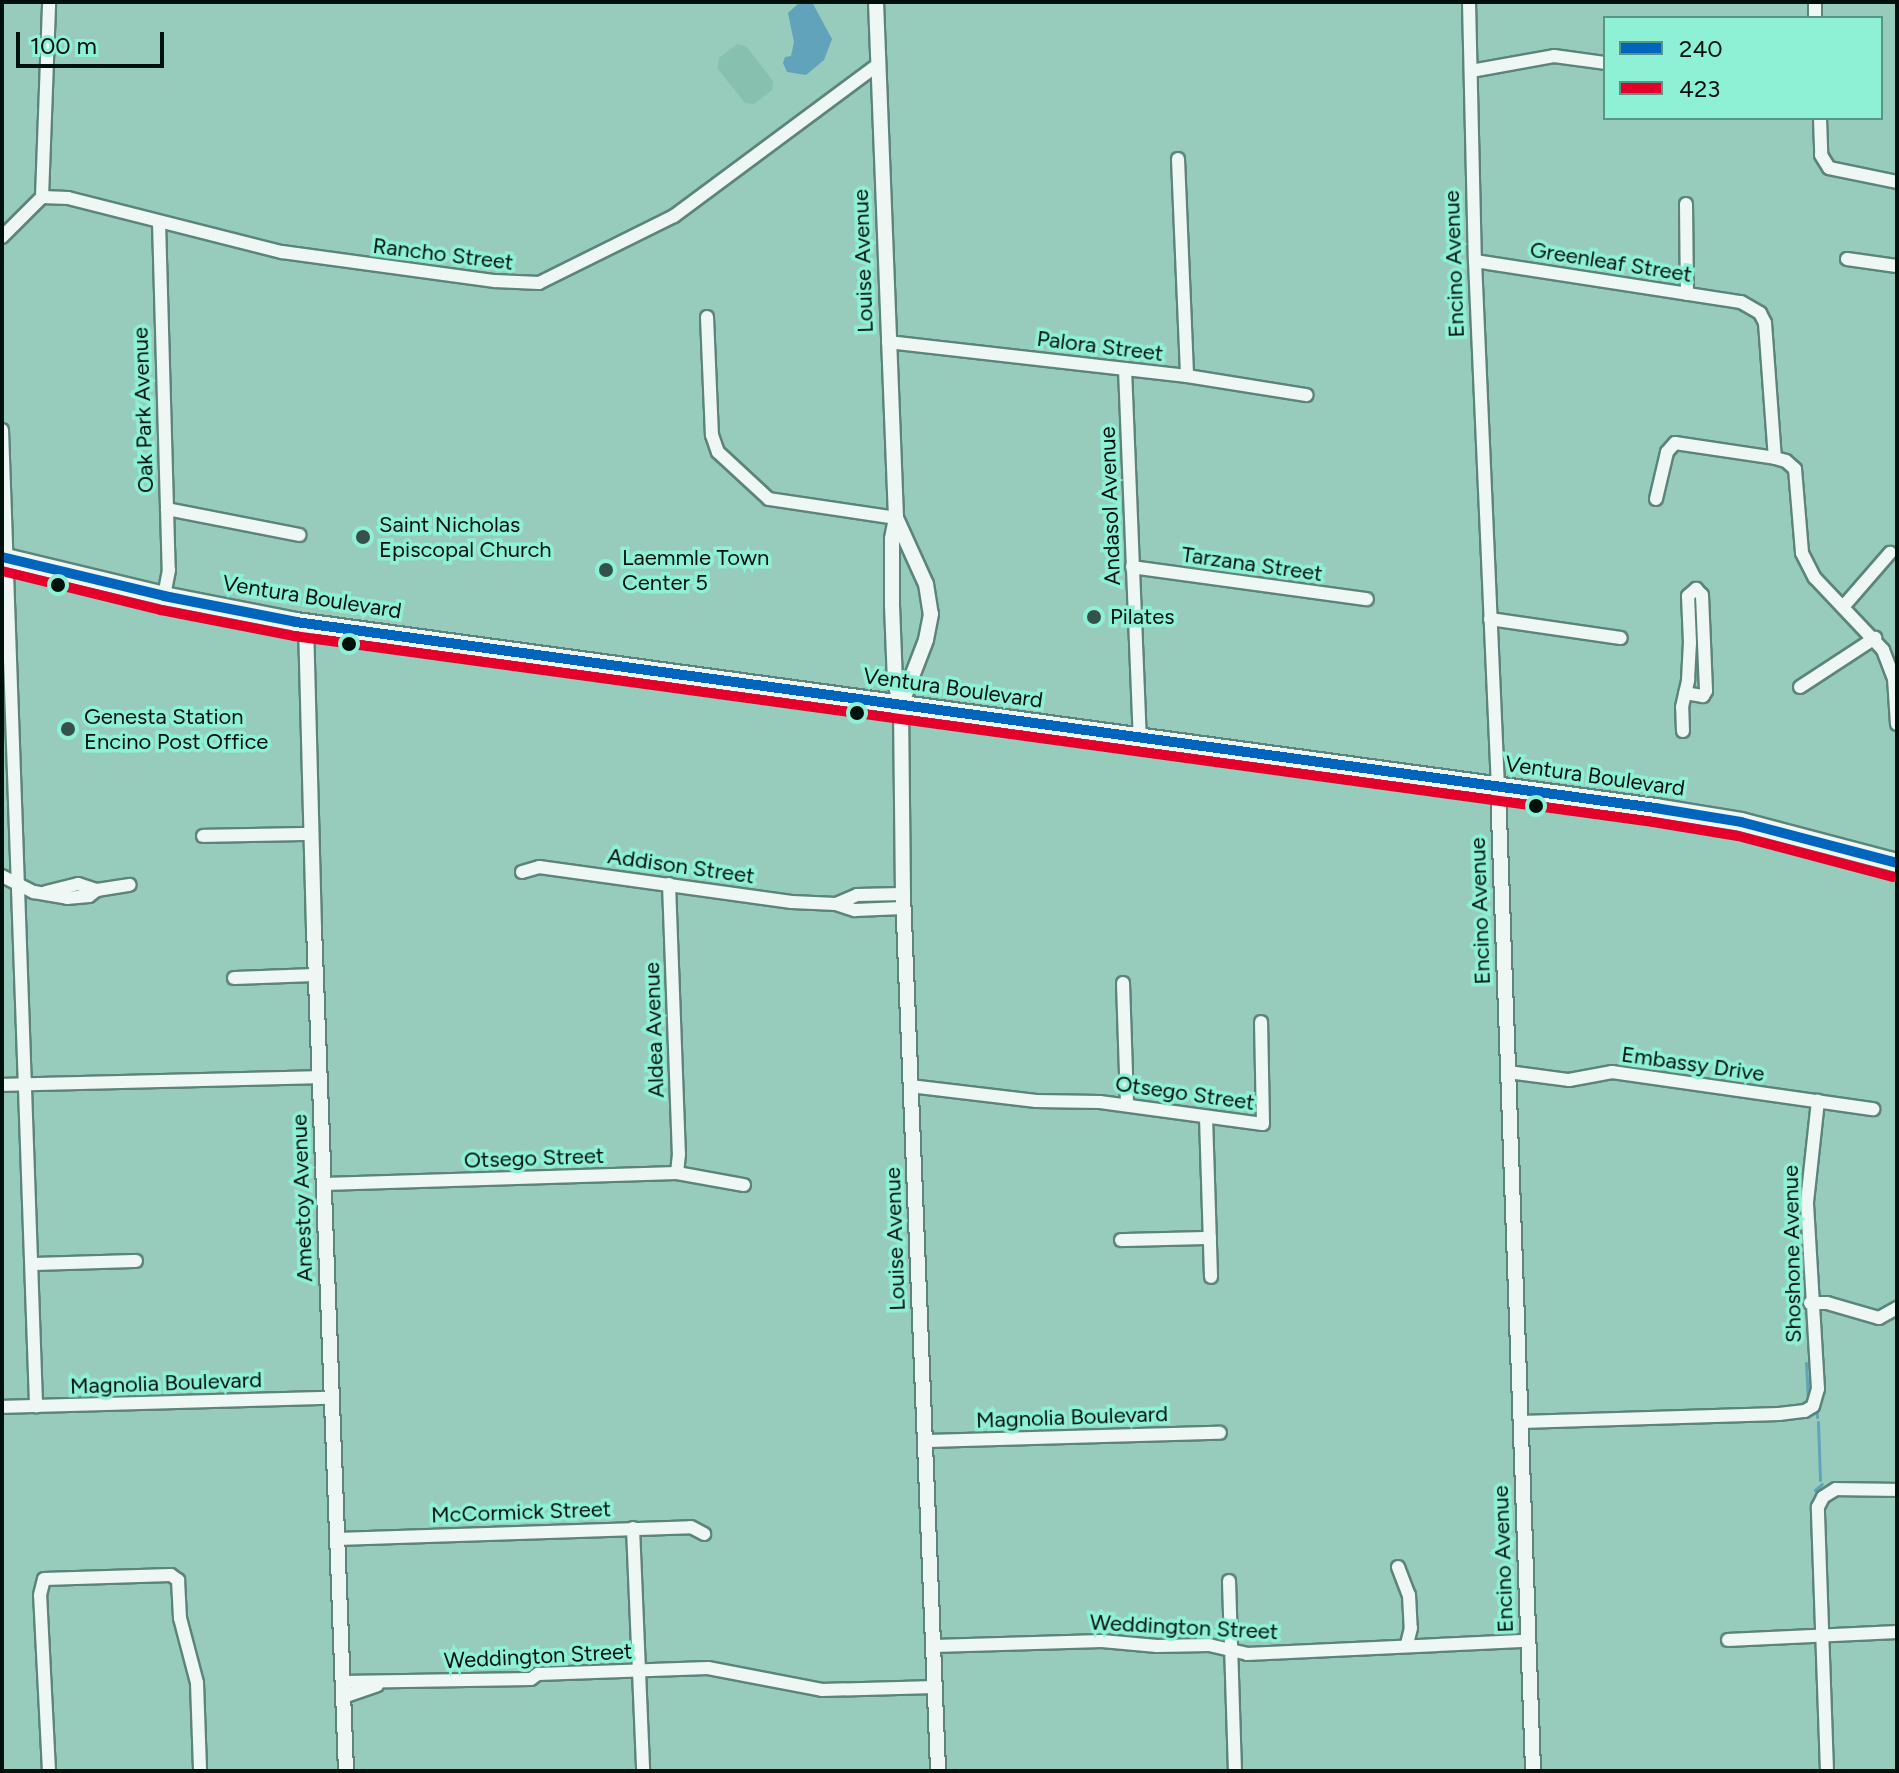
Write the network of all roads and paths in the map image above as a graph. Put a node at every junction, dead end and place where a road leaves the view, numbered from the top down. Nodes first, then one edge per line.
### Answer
1 (49, 2) edge
2 (876, 2) edge
3 (1469, 2) edge
4 (1603, 63) edge
5 (877, 65) junction
6 (1471, 71) junction
7 (1820, 120) edge
8 (1178, 159) dead end
9 (1897, 182) edge
10 (42, 197) junction
11 (1686, 204) dead end
12 (159, 222) junction
13 (2, 237) edge
14 (1847, 259) dead end
15 (1475, 261) junction
16 (1897, 266) edge
17 (1687, 294) junction
18 (707, 317) dead end
19 (888, 342) junction
20 (1125, 369) junction
21 (1187, 376) junction
22 (1306, 395) dead end
23 (2, 430) edge
24 (1775, 458) junction
25 (1656, 499) dead end
26 (167, 509) junction
27 (896, 518) junction
28 (299, 535) dead end
29 (1890, 553) dead end
30 (4, 557) edge
31 (1132, 567) junction
32 (164, 596) junction
33 (1367, 599) dead end
34 (1843, 607) junction
35 (1490, 619) junction
36 (306, 624) junction
37 (1621, 638) dead end
38 (1875, 638) junction
39 (1800, 687) dead end
40 (1685, 693) junction
41 (901, 706) junction
42 (1897, 724) edge
43 (1683, 731) dead end
44 (1140, 738) junction
45 (1498, 787) junction
46 (311, 834) junction
47 (203, 836) dead end
48 (1897, 863) edge
49 (522, 872) dead end
50 (2, 876) edge
51 (18, 883) junction
52 (669, 884) junction
53 (130, 885) dead end
54 (903, 901) junction
55 (315, 975) junction
56 (234, 978) dead end
57 (1123, 983) dead end
58 (1261, 1022) dead end
59 (1508, 1072) junction
60 (319, 1077) junction
61 (25, 1084) junction
62 (2, 1085) edge
63 (910, 1086) junction
64 (1818, 1101) junction
65 (1127, 1105) junction
66 (1873, 1109) dead end
67 (1206, 1117) junction
68 (677, 1173) junction
69 (324, 1184) junction
70 (744, 1185) dead end
71 (1210, 1238) junction
72 (1121, 1240) dead end
73 (136, 1261) dead end
74 (32, 1264) junction
75 (1211, 1277) dead end
76 (1810, 1303) junction
77 (1897, 1308) edge
78 (332, 1398) junction
79 (36, 1406) junction
80 (2, 1407) edge
81 (1521, 1422) junction
82 (1220, 1433) dead end
83 (925, 1441) junction
84 (1897, 1490) edge
85 (633, 1528) junction
86 (704, 1534) dead end
87 (337, 1539) junction
88 (1398, 1567) dead end
89 (1229, 1581) dead end
90 (1897, 1632) edge
91 (1822, 1635) junction
92 (1728, 1640) dead end
93 (1527, 1641) junction
94 (1412, 1644) junction
95 (934, 1646) junction
96 (1231, 1651) junction
97 (639, 1670) junction
98 (935, 1687) junction
99 (343, 1689) junction
100 (49, 1771) edge
101 (200, 1771) edge
102 (346, 1771) edge
103 (643, 1771) edge
104 (938, 1771) edge
105 (1235, 1771) edge
106 (1533, 1771) edge
107 (1827, 1771) edge

1 - 10 street
2 - 5 street, Louise Avenue
3 - 6 street, Encino Avenue
4 - 6 street
5 - 12 street, Rancho Street
5 - 19 street, Louise Avenue
6 - 15 street, Encino Avenue
7 - 9 street
8 - 21 street
10 - 12 street, Rancho Street
10 - 13 street
11 - 17 street
12 - 26 street, Oak Park Avenue
14 - 16 street
15 - 17 street, Greenleaf Street
15 - 35 street, Encino Avenue
17 - 24 street, Greenleaf Street
18 - 27 street
19 - 20 street, Palora Street
19 - 27 street, Louise Avenue
20 - 21 street, Palora Street
20 - 31 street, Andasol Avenue
21 - 22 street, Palora Street
23 - 30 street
24 - 25 street
24 - 34 street
26 - 28 street
26 - 32 street, Oak Park Avenue
27 - 41 street, Louise Avenue
27 - 41 street, Louise Avenue
29 - 34 street
30 - 32 main road, Ventura Boulevard
30 - 51 street
31 - 33 street, Tarzana Street
31 - 44 street, Andasol Avenue
32 - 36 main road, Ventura Boulevard
34 - 38 street
35 - 37 street
35 - 45 street, Encino Avenue
36 - 41 main road, Ventura Boulevard
36 - 46 street, Amestoy Avenue
38 - 39 street
38 - 42 street
40 - 40 street
40 - 43 street
41 - 44 main road, Ventura Boulevard
41 - 54 street, Louise Avenue
44 - 45 main road, Ventura Boulevard
45 - 48 main road, Ventura Boulevard
45 - 59 street, Encino Avenue
46 - 47 street
46 - 55 street, Amestoy Avenue
49 - 52 street, Addison Street
50 - 51 street
51 - 53 street
51 - 61 street
52 - 54 street, Addison Street
52 - 68 street, Aldea Avenue
54 - 63 street, Louise Avenue
55 - 56 street
55 - 60 street, Amestoy Avenue
57 - 65 street
58 - 67 street, Otsego Street
59 - 64 street, Embassy Drive
59 - 81 street, Encino Avenue
60 - 61 street
60 - 69 street, Amestoy Avenue
61 - 62 street
61 - 74 street
63 - 65 street, Otsego Street
63 - 83 street, Louise Avenue
64 - 66 street, Embassy Drive
64 - 76 street, Shoshone Avenue
65 - 67 street, Otsego Street
67 - 71 street
68 - 69 street, Otsego Street
68 - 70 street, Otsego Street
69 - 78 street, Amestoy Avenue
71 - 72 street
71 - 75 street
73 - 74 street
74 - 79 street
76 - 77 street
76 - 81 street, Shoshone Avenue
78 - 79 street, Magnolia Boulevard
78 - 87 street, Amestoy Avenue
79 - 80 street, Magnolia Boulevard
81 - 93 street, Encino Avenue
82 - 83 street, Magnolia Boulevard
83 - 95 street, Louise Avenue
84 - 91 street
85 - 86 street, McCormick Street
85 - 87 street, McCormick Street
85 - 97 street
87 - 99 street, Amestoy Avenue
88 - 94 street
89 - 96 street
90 - 91 street
91 - 92 street
91 - 107 street
93 - 94 street, Weddington Street
93 - 106 street, Encino Avenue
94 - 96 street, Weddington Street
95 - 96 street, Weddington Street
95 - 98 street, Louise Avenue
96 - 105 street
97 - 98 street, Weddington Street
97 - 99 street, Weddington Street
97 - 103 street
98 - 104 street, Louise Avenue
99 - 102 street, Amestoy Avenue
100 - 101 street

